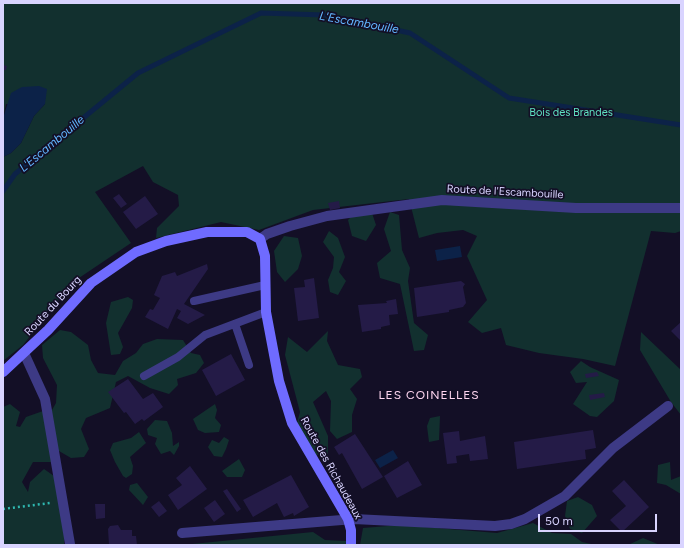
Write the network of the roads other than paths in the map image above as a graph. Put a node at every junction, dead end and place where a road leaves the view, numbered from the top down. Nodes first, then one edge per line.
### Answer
1 (681, 208) edge
2 (260, 239) junction
3 (265, 285) junction
4 (194, 301) dead end
5 (266, 312) junction
6 (235, 324) junction
7 (24, 353) junction
8 (249, 364) dead end
9 (3, 372) edge
10 (144, 376) dead end
11 (668, 406) dead end
12 (348, 519) junction
13 (182, 533) dead end
14 (352, 541) edge
15 (70, 544) edge

1 - 2 street, Route de l'Escambouille
2 - 3 street, Route des Richaudeaux
2 - 7 street, Route du Bourg
3 - 4 lane
3 - 5 street, Route des Richaudeaux
5 - 6 lane
5 - 12 street, Route des Richaudeaux
6 - 8 lane
6 - 10 lane
7 - 9 street, Route du Bourg
7 - 15 street
11 - 12 street
12 - 13 street
12 - 14 street, Route des Richaudeaux

